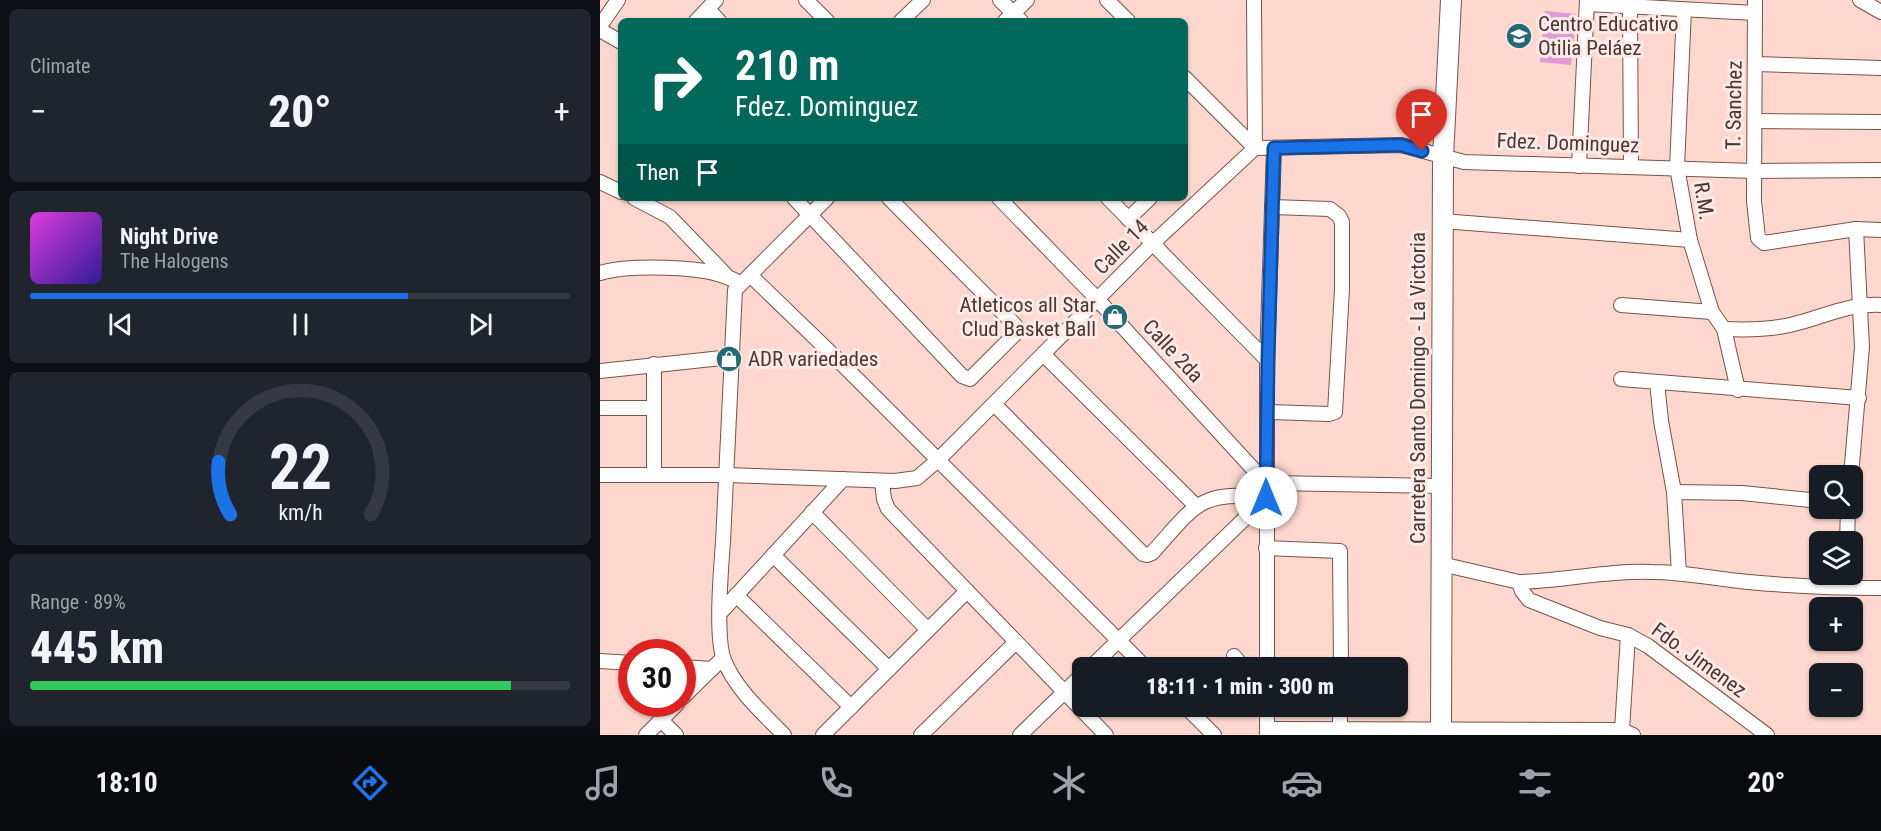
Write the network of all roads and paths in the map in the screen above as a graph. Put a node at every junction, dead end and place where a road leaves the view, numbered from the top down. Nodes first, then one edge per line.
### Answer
1 (618, 0) edge
2 (806, 0) edge
3 (1000, 0) edge
4 (1027, 0) edge
5 (1107, 0) edge
6 (1254, 0) edge
7 (1440, 0) edge
8 (1451, 0) edge
9 (1860, 0) edge
10 (1587, 2) edge
11 (913, 3) edge
12 (712, 4) edge
13 (1755, 6) edge
14 (1630, 7) junction
15 (1684, 10) junction
16 (1881, 12) edge
17 (699, 18) edge
18 (718, 18) edge
19 (824, 18) edge
20 (903, 18) edge
21 (1013, 18) edge
22 (1125, 18) edge
23 (600, 28) edge
24 (618, 40) edge
25 (1449, 42) junction
26 (1755, 64) junction
27 (1881, 68) edge
28 (1188, 81) edge
29 (1755, 121) junction
30 (1881, 122) edge
31 (1255, 148) junction
32 (1274, 148) junction
33 (1443, 157) junction
34 (1579, 166) junction
35 (1631, 167) junction
36 (1677, 167) junction
37 (1881, 170) edge
38 (1754, 171) junction
39 (600, 182) edge
40 (618, 191) edge
41 (640, 201) edge
42 (797, 201) edge
43 (824, 201) edge
44 (892, 201) edge
45 (1002, 201) edge
46 (1111, 201) edge
47 (1147, 201) edge
48 (1272, 207) junction
49 (810, 214) junction
50 (1128, 219) junction
51 (1442, 221) junction
52 (1856, 229) junction
53 (1881, 230) edge
54 (1690, 240) junction
55 (1152, 244) junction
56 (600, 273) edge
57 (727, 277) junction
58 (742, 283) junction
59 (1098, 300) junction
60 (1622, 305) dead end
61 (1860, 305) junction
62 (1881, 305) edge
63 (1712, 312) junction
64 (1724, 329) junction
65 (1043, 354) junction
66 (731, 357) junction
67 (1268, 360) junction
68 (654, 364) junction
69 (600, 371) edge
70 (1621, 379) dead end
71 (1657, 382) junction
72 (1738, 390) junction
73 (1859, 398) junction
74 (994, 404) junction
75 (600, 408) edge
76 (654, 408) junction
77 (1267, 412) junction
78 (938, 460) junction
79 (1852, 465) edge
80 (600, 475) edge
81 (654, 475) junction
82 (726, 475) junction
83 (843, 479) junction
84 (882, 481) junction
85 (1266, 483) junction
86 (1441, 486) junction
87 (1674, 492) junction
88 (1266, 498) junction
89 (1809, 500) edge
90 (1195, 506) junction
91 (812, 512) junction
92 (1266, 548) junction
93 (773, 555) junction
94 (1441, 564) junction
95 (1679, 573) junction
96 (1519, 582) junction
97 (1846, 585) edge
98 (1881, 588) edge
99 (1846, 589) junction
100 (967, 591) junction
101 (736, 596) junction
102 (721, 612) junction
103 (928, 630) junction
104 (1628, 635) junction
105 (1119, 640) junction
106 (1016, 642) junction
107 (1101, 657) edge
108 (1135, 657) edge
109 (1267, 657) edge
110 (1341, 657) edge
111 (723, 658) junction
112 (600, 661) edge
113 (618, 662) edge
114 (696, 668) edge
115 (712, 669) junction
116 (889, 669) junction
117 (696, 684) edge
118 (1072, 685) edge
119 (1065, 692) junction
120 (851, 707) junction
121 (664, 717) edge
122 (1196, 717) edge
123 (1267, 717) edge
124 (1340, 717) edge
125 (661, 720) junction
126 (1340, 728) junction
127 (1268, 732) edge
128 (1441, 733) edge
129 (1628, 733) edge
130 (646, 735) edge
131 (676, 735) edge
132 (784, 735) edge
133 (823, 735) edge
134 (921, 735) edge
135 (1020, 735) edge
136 (1106, 735) edge
137 (1214, 735) edge
138 (1767, 735) edge

1 - 23 street
2 - 19 street
3 - 21 street
4 - 21 street
5 - 22 street
6 - 31 street
7 - 25 main road, Carretera Santo Domingo - La Victoria
8 - 25 main road, Carretera Santo Domingo - La Victoria
9 - 16 street
10 - 14 street, T. Sanchez
10 - 34 street
11 - 20 street
12 - 17 street
12 - 18 street
13 - 15 street, T. Sanchez
13 - 26 street, T. Sanchez
14 - 15 street, T. Sanchez
14 - 35 street
15 - 36 street, R.M.
23 - 24 street
25 - 33 main road, Carretera Santo Domingo - La Victoria
26 - 27 street
26 - 29 street, T. Sanchez
28 - 31 street
29 - 30 street
29 - 38 street, T. Sanchez
31 - 32 street, Fdez. Dominguez
31 - 55 street, Calle 14
32 - 33 street, Fdez. Dominguez
32 - 48 street
33 - 34 street, Fdez. Dominguez
33 - 51 main road, Carretera Santo Domingo - La Victoria
34 - 35 street, Fdez. Dominguez
35 - 36 street, Fdez. Dominguez
36 - 38 street, Fdez. Dominguez
36 - 54 street, R.M.
37 - 38 street, Fdez. Dominguez
38 - 52 street, T. Sanchez
39 - 40 street
41 - 57 street
42 - 49 street
43 - 49 street
44 - 49 street
45 - 59 street, Calle 2da
46 - 50 street
47 - 50 street
48 - 67 street
48 - 77 street
49 - 58 street
50 - 55 street
51 - 54 street
51 - 86 main road, Carretera Santo Domingo - La Victoria
52 - 53 street, T. Sanchez
52 - 61 street
54 - 63 street, R.M.
55 - 59 street, Calle 14
55 - 67 street
56 - 57 street
57 - 58 street
58 - 66 street
58 - 78 street
59 - 65 street, Calle 14
59 - 85 street, Calle 2da
60 - 63 street
61 - 62 street
61 - 64 street
61 - 73 street
63 - 64 street, R.M.
64 - 72 street, R.M.
65 - 74 street, Calle 14
65 - 90 street
66 - 68 street
66 - 82 street
67 - 77 street
68 - 69 street
68 - 76 street
70 - 71 street
71 - 72 street
71 - 87 street
72 - 73 street
73 - 79 street
74 - 78 street, Calle 14
74 - 90 street
75 - 76 street
76 - 81 street
77 - 85 street
78 - 84 street, Calle 14
78 - 105 street
80 - 81 street
81 - 82 street
82 - 83 street
82 - 102 street
83 - 84 street
83 - 91 street
84 - 100 street
85 - 86 street
85 - 88 street
86 - 94 main road, Carretera Santo Domingo - La Victoria
87 - 89 street
87 - 95 street
88 - 90 street
88 - 92 street
88 - 105 street
91 - 93 street
91 - 103 street
92 - 109 street
92 - 110 street
93 - 101 street
93 - 116 street
94 - 96 street
94 - 128 main road, Carretera Santo Domingo - La Victoria
95 - 96 street
95 - 99 street
96 - 104 street, Fdo. Jimenez
97 - 99 street
98 - 99 street
100 - 103 street
100 - 106 street
101 - 102 street
101 - 120 street
102 - 111 street
103 - 116 street
104 - 129 street
104 - 138 street, Fdo. Jimenez
105 - 107 street
105 - 108 street
106 - 119 street
106 - 134 street
111 - 115 street
111 - 132 street
112 - 113 street
114 - 115 street
115 - 117 street
116 - 120 street
118 - 119 street
119 - 135 street
119 - 136 street
120 - 133 street
121 - 125 street
122 - 137 street
123 - 127 street
124 - 126 street
125 - 130 street
125 - 131 street
126 - 127 street
126 - 128 street
128 - 129 street

